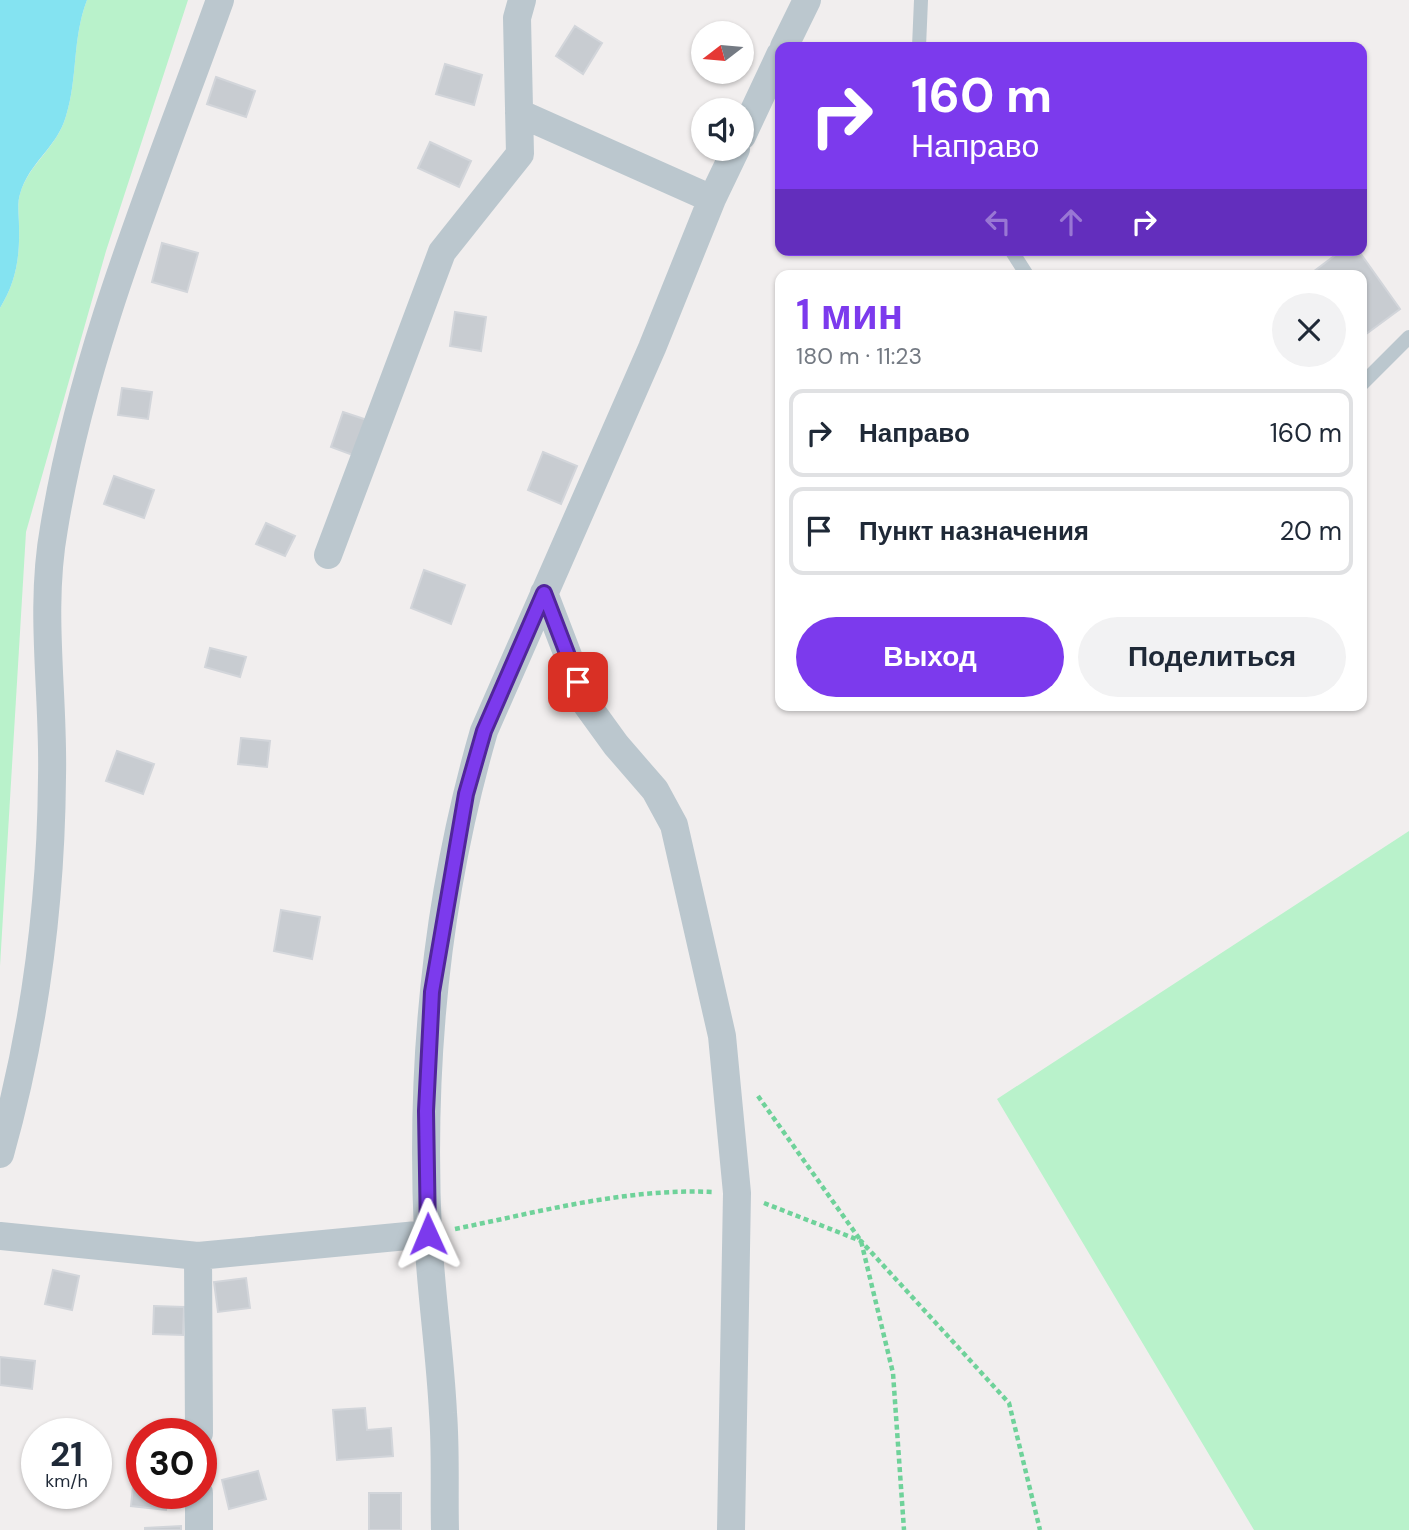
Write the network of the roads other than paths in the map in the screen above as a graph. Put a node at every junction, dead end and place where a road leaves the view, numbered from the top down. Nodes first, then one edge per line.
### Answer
1 (220, 0) edge
2 (522, 0) edge
3 (807, 0) edge
4 (921, 0) edge
5 (786, 42) edge
6 (919, 42) edge
7 (775, 66) edge
8 (754, 110) edge
9 (519, 113) junction
10 (730, 161) edge
11 (712, 199) junction
12 (1409, 337) edge
13 (1367, 379) edge
14 (328, 555) dead end
15 (544, 593) junction
16 (0, 1154) edge
17 (428, 1234) junction
18 (0, 1237) edge
19 (198, 1256) junction
20 (199, 1418) edge
21 (199, 1509) edge
22 (199, 1530) edge
23 (445, 1530) edge
24 (731, 1530) edge

1 - 16 street
2 - 9 street
3 - 5 street
4 - 6 lane
7 - 8 street
9 - 11 street
9 - 14 street
10 - 11 street
11 - 15 street
12 - 13 lane
15 - 17 street
15 - 24 street
17 - 19 street
17 - 23 street
18 - 19 street
19 - 20 street
21 - 22 street

